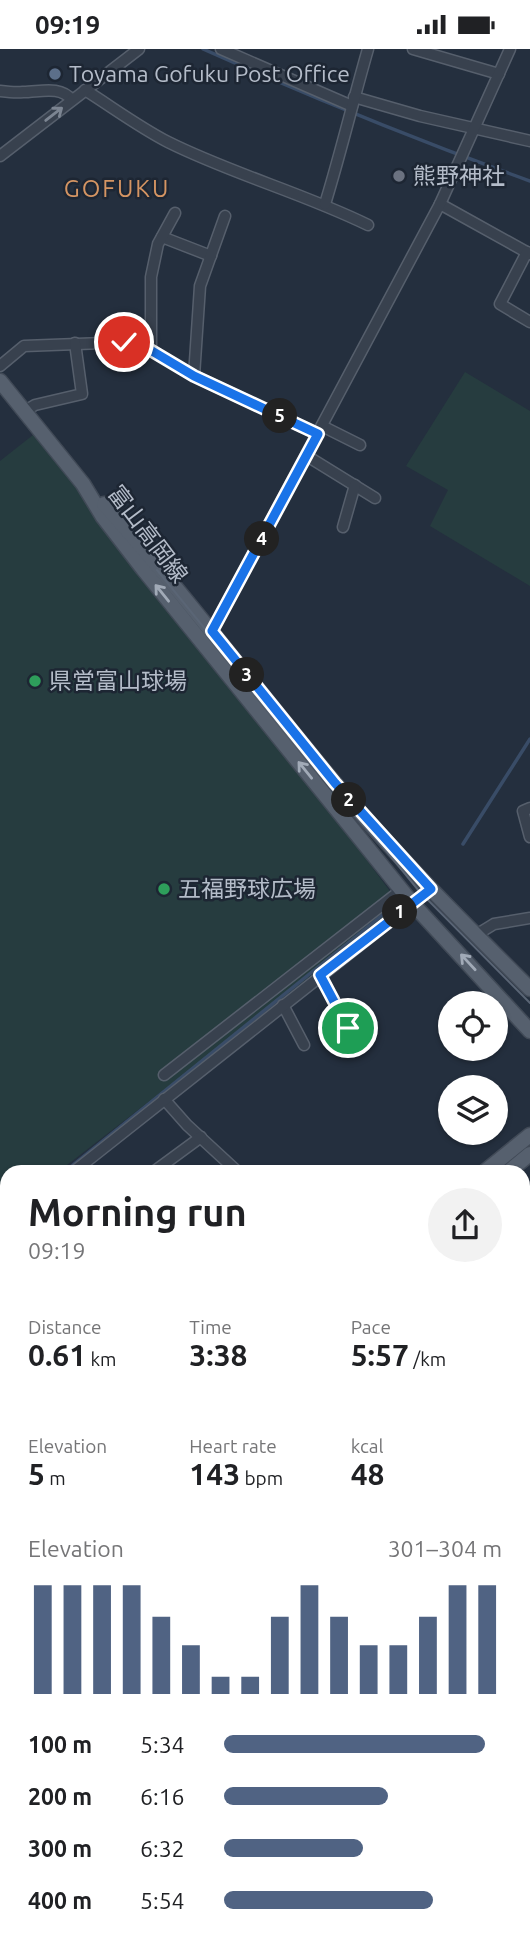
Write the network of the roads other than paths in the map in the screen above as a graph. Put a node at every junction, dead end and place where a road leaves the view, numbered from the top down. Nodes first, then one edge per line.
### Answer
1 (139, 49) edge
2 (221, 49) edge
3 (368, 49) edge
4 (413, 49) edge
5 (510, 49) edge
6 (499, 74) junction
7 (85, 90) junction
8 (0, 91) edge
9 (72, 100) junction
10 (353, 101) junction
11 (474, 129) junction
12 (530, 141) edge
13 (0, 156) edge
14 (325, 204) junction
15 (440, 204) junction
16 (175, 213) dead end
17 (225, 216) dead end
18 (368, 225) dead end
19 (162, 237) junction
20 (529, 253) edge
21 (211, 256) junction
22 (530, 322) edge
23 (75, 343) junction
24 (151, 351) junction
25 (0, 366) edge
26 (194, 376) junction
27 (0, 381) edge
28 (29, 417) junction
29 (320, 430) junction
30 (360, 445) dead end
31 (307, 456) junction
32 (83, 484) junction
33 (355, 485) junction
34 (375, 498) dead end
35 (344, 527) dead end
36 (212, 631) junction
37 (530, 808) edge
38 (530, 837) edge
39 (431, 889) junction
40 (395, 895) dead end
41 (412, 903) junction
42 (530, 918) edge
43 (476, 935) junction
44 (320, 975) junction
45 (530, 989) edge
46 (283, 1005) junction
47 (348, 1028) dead end
48 (530, 1031) edge
49 (304, 1045) dead end
50 (164, 1075) dead end
51 (164, 1099) junction
52 (530, 1135) edge
53 (201, 1137) junction
54 (82, 1165) edge
55 (166, 1165) edge
56 (231, 1165) edge
57 (493, 1165) edge

1 - 7 street
2 - 10 street
3 - 10 street
4 - 6 street
5 - 6 street
6 - 11 street
7 - 9 street
7 - 14 street
8 - 9 street
13 -> 9 street
10 - 11 street
10 - 14 street
11 - 12 street
11 - 15 street
14 - 18 street
15 - 20 street
15 - 29 street
16 - 19 street
17 - 21 street
19 - 21 street
19 - 24 street
20 - 22 street
21 - 26 street
23 - 24 street
23 - 25 street
23 - 28 street
24 - 26 street
26 - 29 street
27 - 28 main road
28 - 32 main road
29 - 30 street
29 - 31 street
31 - 33 street
31 - 36 street
32 - 36 main road, 富山高岡線
41 -> 32 main road, 富山高岡線
33 - 34 street
33 - 35 street
36 - 39 main road, 富山高岡線
37 - 38 street
39 - 41 street
39 - 43 main road, 富山高岡線
40 - 50 street
41 - 44 street
48 -> 41 main road, 富山高岡線
42 - 43 street
43 - 45 main road, 富山高岡線
44 - 46 street
44 - 47 street
46 - 49 street
46 - 51 street
51 - 53 street
51 - 54 street
52 - 57 main road
53 - 55 street
53 - 56 street

